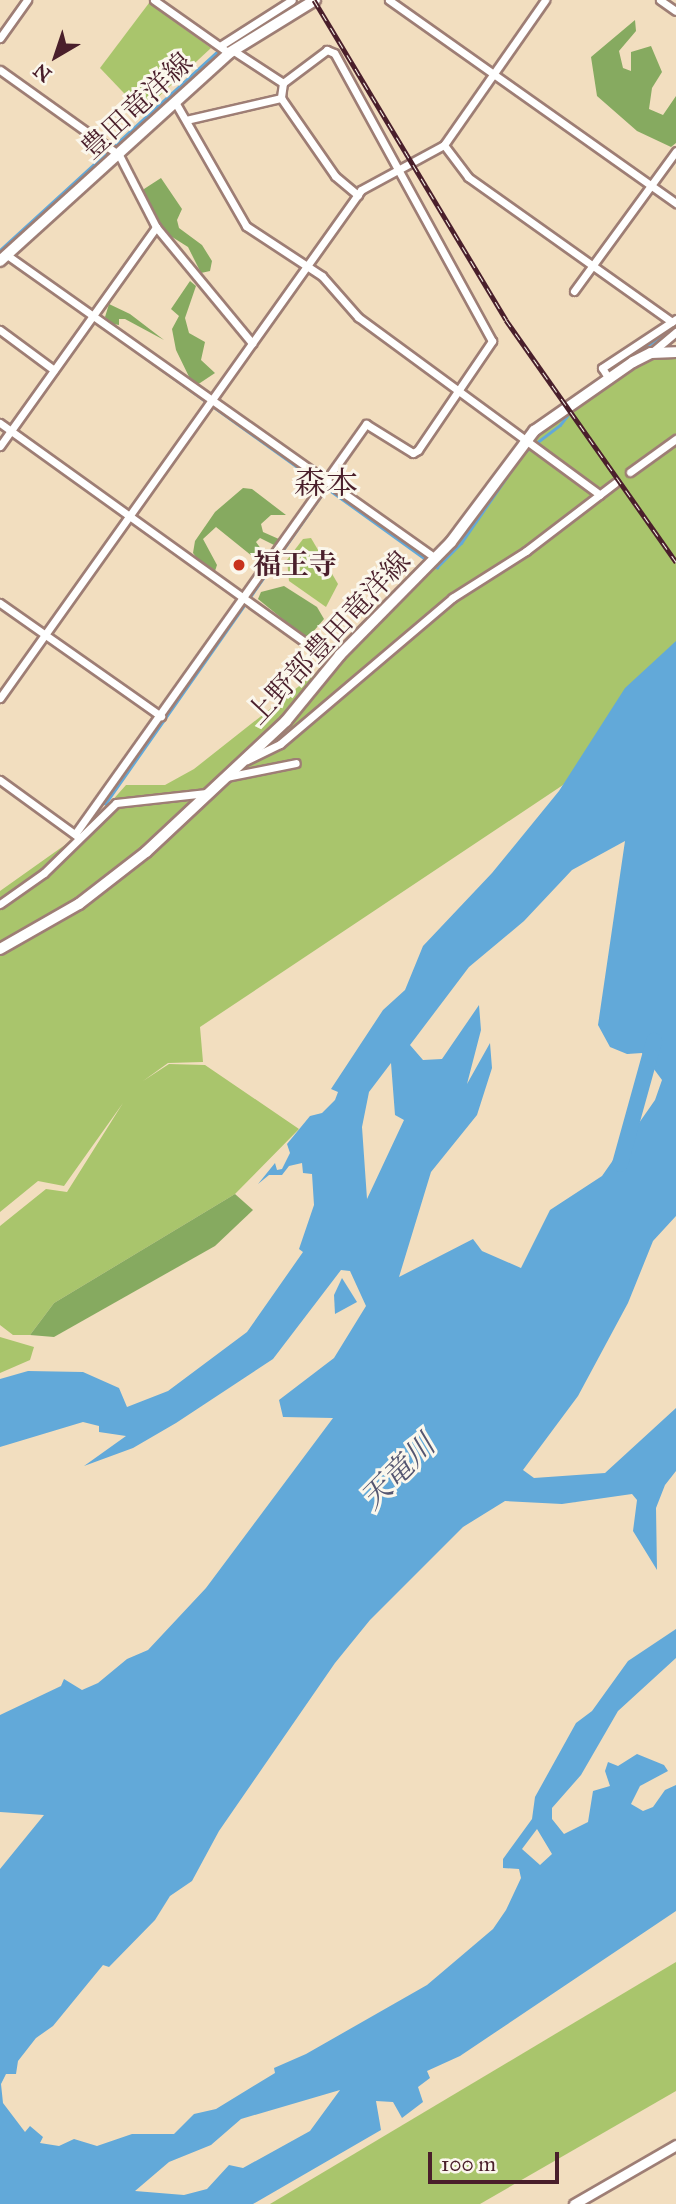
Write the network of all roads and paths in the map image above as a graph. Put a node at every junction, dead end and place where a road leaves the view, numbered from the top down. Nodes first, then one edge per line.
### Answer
1 (27, 0) edge
2 (154, 0) edge
3 (292, 0) edge
4 (315, 0) edge
5 (389, 0) edge
6 (545, 0) edge
7 (660, 0) edge
8 (676, 11) edge
9 (0, 38) edge
10 (228, 50) junction
11 (0, 70) edge
12 (494, 74) junction
13 (283, 83) junction
14 (281, 98) junction
15 (175, 102) junction
16 (186, 120) junction
17 (444, 145) junction
18 (676, 151) edge
19 (119, 155) junction
20 (399, 169) junction
21 (651, 185) junction
22 (358, 195) junction
23 (676, 203) edge
24 (156, 227) junction
25 (2, 257) edge
26 (593, 264) junction
27 (307, 266) junction
28 (574, 291) dead end
29 (93, 316) junction
30 (674, 321) edge
31 (0, 330) edge
32 (676, 332) edge
33 (252, 344) junction
34 (676, 352) edge
35 (652, 353) junction
36 (54, 370) junction
37 (609, 379) junction
38 (460, 391) junction
39 (211, 399) junction
40 (0, 423) edge
41 (11, 431) junction
42 (526, 439) junction
43 (676, 439) edge
44 (0, 446) edge
45 (630, 472) dead end
46 (326, 482) junction
47 (615, 484) dead end
48 (600, 495) junction
49 (129, 516) junction
50 (434, 557) junction
51 (244, 597) junction
52 (0, 603) edge
53 (45, 635) junction
54 (310, 646) dead end
55 (0, 698) edge
56 (161, 716) junction
57 (243, 761) junction
58 (296, 764) dead end
59 (222, 778) junction
60 (0, 780) edge
61 (206, 793) junction
62 (78, 836) junction
63 (0, 904) edge
64 (0, 949) edge
65 (676, 2145) edge
66 (574, 2204) edge

1 - 9 street
2 - 10 street
3 - 10 street
4 - 10 main road, 豊田竜洋線
5 - 12 street
6 - 12 street
7 - 8 street
10 - 13 street
10 - 15 main road, 豊田竜洋線
11 - 19 street
12 - 17 street
12 - 21 street
13 - 14 street
13 - 20 street
14 - 16 street
14 - 22 street
15 - 16 street
15 - 19 main road, 豊田竜洋線
16 - 27 street
17 - 20 street
17 - 26 street
18 - 21 street
19 - 24 street
19 - 25 main road, 豊田竜洋線
20 - 22 street
20 - 38 street
21 - 23 street
21 - 26 street
22 - 27 street
24 - 29 street
24 - 33 street
25 - 29 street
26 - 28 street
26 - 30 street
27 - 33 street
27 - 38 street
29 - 36 street
29 - 39 street
30 - 37 street
31 - 36 street
32 - 35 street
33 - 39 street
34 - 35 main road, 上野部豊田竜洋線
35 - 37 main road, 上野部豊田竜洋線
36 - 41 street
37 - 42 main road, 上野部豊田竜洋線
38 - 42 street
38 - 46 street
39 - 46 street
39 - 49 street
40 - 41 street
41 - 44 street
41 - 49 street
42 - 48 street
42 - 50 main road, 上野部豊田竜洋線
43 - 45 street
46 - 50 street
46 - 51 street
47 - 48 street
48 - 57 street
49 - 51 street
49 - 53 street
50 - 57 main road, 上野部豊田竜洋線
51 - 54 street
51 - 56 street
52 - 53 street
53 - 55 street
53 - 56 street
56 - 62 street
57 - 59 main road, 上野部豊田竜洋線
58 - 59 street
59 - 61 main road, 上野部豊田竜洋線
60 - 62 street
61 - 62 street
61 - 64 main road, 上野部豊田竜洋線
62 - 63 street
65 - 66 street

